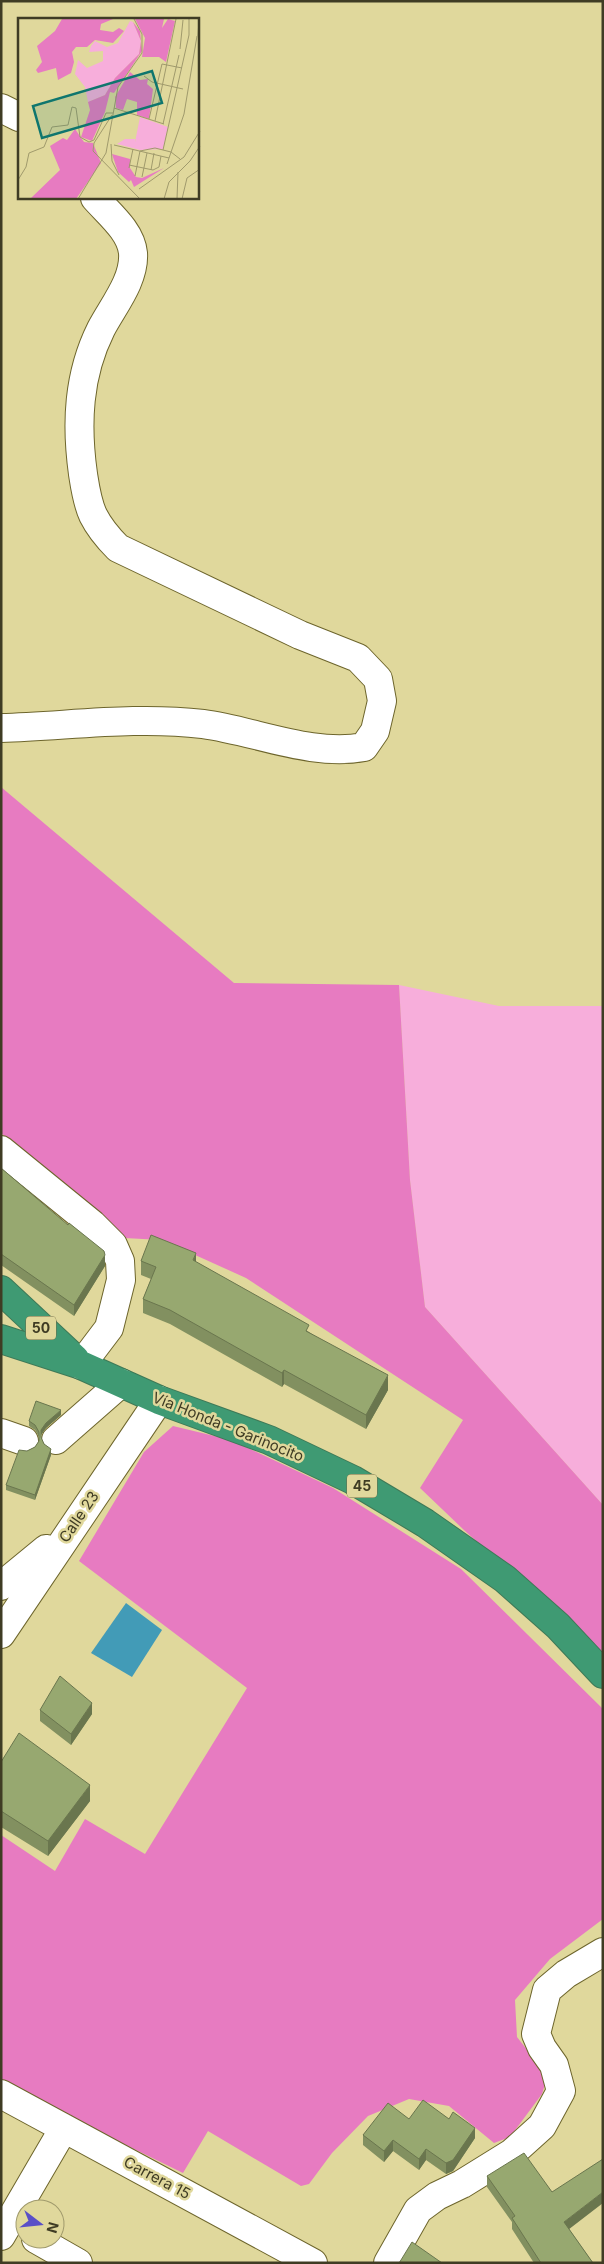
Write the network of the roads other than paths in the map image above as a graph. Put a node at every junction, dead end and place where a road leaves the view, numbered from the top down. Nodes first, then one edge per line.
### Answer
1 (1, 108) edge
2 (18, 116) edge
3 (96, 199) edge
4 (1, 728) edge
5 (1, 1150) edge
6 (1, 1290) edge
7 (1, 1339) edge
8 (81, 1365) junction
9 (121, 1384) junction
10 (158, 1400) junction
11 (56, 1440) dead end
12 (75, 1524) junction
13 (1, 1586) edge
14 (1, 1634) edge
15 (603, 1674) edge
16 (603, 1952) edge
17 (1, 2094) edge
18 (64, 2128) junction
19 (9, 2228) edge
20 (54, 2249) edge
21 (78, 2263) edge
22 (314, 2263) edge
23 (388, 2263) edge

1 - 2 street
3 - 4 street
5 - 8 street
6 - 8 highway, 50
7 - 8 highway, Vía Honda - Garinocito / 45
8 - 9 highway, Vía Honda - Garinocito / 45
9 - 10 highway, Vía Honda - Garinocito / 45
9 - 11 street
10 - 12 street, Calle 23
10 - 15 highway, Vía Honda - Garinocito / 45
12 - 13 street
12 - 14 street, Calle 23
16 - 23 street
17 - 18 street, Carrera 15
18 - 19 street
18 - 22 street, Carrera 15
20 - 21 street

